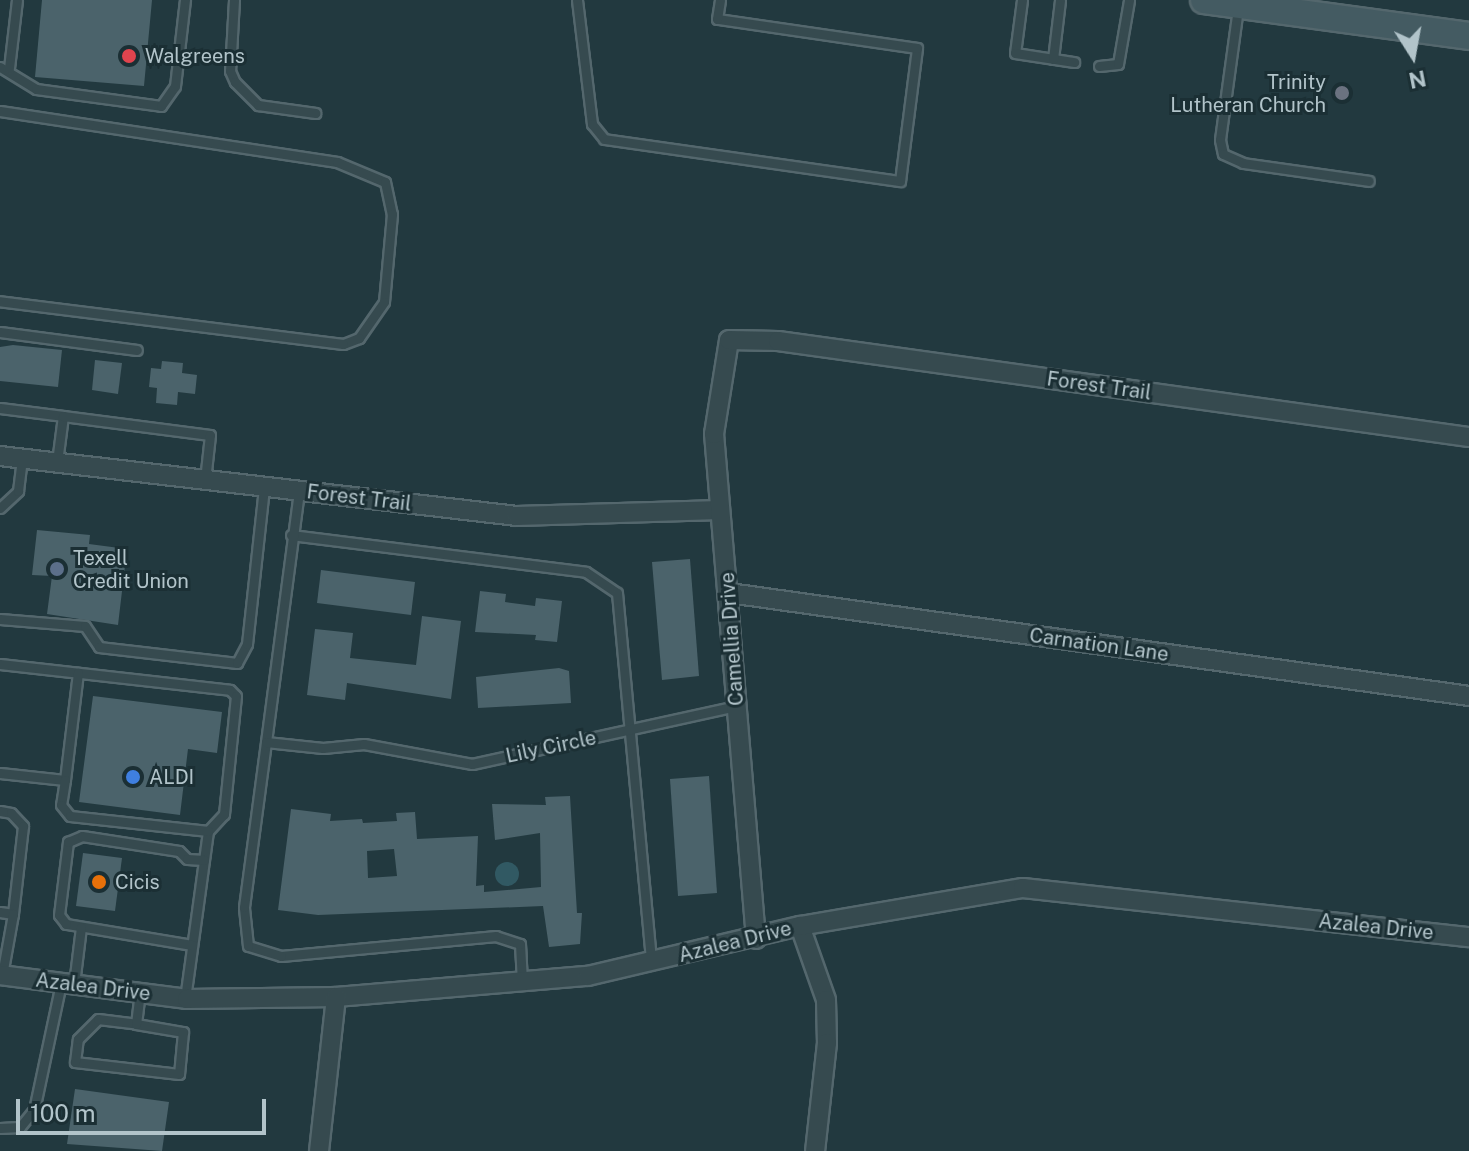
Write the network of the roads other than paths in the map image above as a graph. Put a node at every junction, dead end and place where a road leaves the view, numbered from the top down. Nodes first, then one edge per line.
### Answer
1 (17, 0) edge
2 (185, 0) edge
3 (234, 0) edge
4 (577, 0) edge
5 (1022, 0) edge
6 (1060, 0) edge
7 (1129, 0) edge
8 (1204, 0) edge
9 (720, 1) edge
10 (1238, 5) junction
11 (1318, 8) edge
12 (1469, 36) edge
13 (1053, 59) junction
14 (1074, 62) dead end
15 (1099, 66) dead end
16 (4, 68) edge
17 (0, 111) edge
18 (315, 113) dead end
19 (1369, 181) dead end
20 (0, 301) edge
21 (0, 332) edge
22 (729, 340) joint
23 (137, 350) dead end
24 (0, 408) edge
25 (63, 416) junction
26 (1469, 437) edge
27 (0, 456) edge
28 (22, 458) junction
29 (57, 463) junction
30 (205, 480) junction
31 (264, 487) junction
32 (299, 491) junction
33 (0, 508) edge
34 (720, 510) junction
35 (291, 535) junction
36 (729, 593) junction
37 (0, 619) edge
38 (0, 664) edge
39 (78, 673) junction
40 (1469, 696) edge
41 (736, 706) junction
42 (628, 730) junction
43 (266, 742) junction
44 (0, 773) edge
45 (65, 780) junction
46 (0, 811) edge
47 (208, 831) junction
48 (204, 860) junction
49 (0, 912) edge
50 (13, 914) junction
51 (800, 926) junction
52 (81, 927) junction
53 (1469, 937) edge
54 (756, 939) junction
55 (192, 945) junction
56 (651, 962) junction
57 (1, 975) edge
58 (522, 982) junction
59 (68, 983) junction
60 (140, 993) junction
61 (336, 997) junction
62 (185, 998) junction
63 (136, 1024) junction
64 (0, 1128) edge
65 (319, 1151) edge
66 (815, 1151) edge

1 - 16 lane
2 - 16 lane
3 - 18 lane
4 - 9 lane
5 - 13 lane
6 - 13 lane
7 - 15 lane
8 - 10 street
10 - 11 street
10 - 19 lane
11 - 12 street
13 - 14 lane
17 - 20 lane
21 - 23 lane
22 - 26 street, Forest Trail
22 - 34 street, Camellia Drive
24 - 25 lane
25 - 29 lane
25 - 30 lane
27 - 28 street, Forest Trail
28 - 29 street, Forest Trail
28 - 33 lane
29 - 30 street, Forest Trail
30 - 31 street, Forest Trail
31 - 32 street, Forest Trail
31 - 37 lane
32 - 34 street, Forest Trail
32 - 35 lane
34 - 36 street, Camellia Drive
35 - 42 lane
35 - 43 lane
36 - 40 street, Carnation Lane
36 - 41 street, Camellia Drive
38 - 39 lane
39 - 45 lane
39 - 47 lane
41 - 42 lane, Lily Circle
41 - 54 street, Camellia Drive
42 - 43 lane, Lily Circle
42 - 56 lane
43 - 58 lane
44 - 45 lane
45 - 47 lane
46 - 50 lane
47 - 48 lane
48 - 52 lane
48 - 55 lane
49 - 50 lane
50 - 57 lane
51 - 53 street, Azalea Drive
51 - 54 street, Azalea Drive
51 - 66 street
52 - 55 lane
52 - 59 lane
54 - 56 street, Azalea Drive
55 - 62 lane
56 - 58 street, Azalea Drive
57 - 59 street, Azalea Drive
58 - 61 street, Azalea Drive
59 - 60 street, Azalea Drive
59 - 64 lane
60 - 62 street, Azalea Drive
60 - 63 lane
61 - 62 street, Azalea Drive
61 - 65 street
63 - 63 lane

